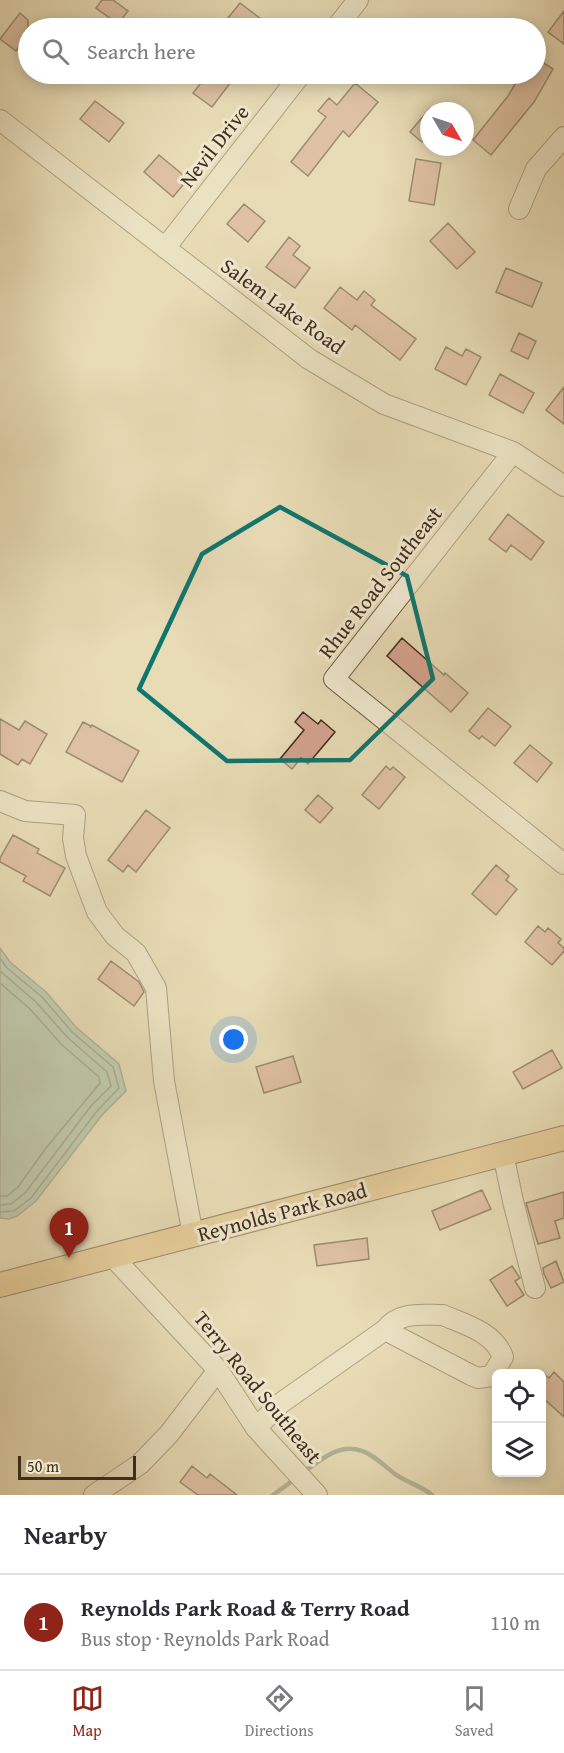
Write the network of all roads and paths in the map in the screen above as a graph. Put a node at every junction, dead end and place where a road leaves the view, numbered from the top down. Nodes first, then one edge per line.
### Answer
1 (358, 0) edge
2 (344, 18) edge
3 (293, 84) edge
4 (0, 120) edge
5 (564, 137) edge
6 (519, 209) dead end
7 (165, 248) junction
8 (513, 452) junction
9 (564, 486) edge
10 (0, 801) edge
11 (564, 864) edge
12 (564, 1138) edge
13 (503, 1154) junction
14 (193, 1235) junction
15 (112, 1256) junction
16 (0, 1286) edge
17 (535, 1288) dead end
18 (385, 1330) junction
19 (218, 1370) junction
20 (256, 1428) junction
21 (94, 1495) edge
22 (316, 1495) edge

1 - 2 street
3 - 7 street, Nevil Drive
4 - 7 street, Salem Lake Road
5 - 6 street
7 - 8 street, Salem Lake Road
8 - 9 street, Salem Lake Road
8 - 11 street, Rhue Road Southeast
10 - 14 street
12 - 13 main road, Reynolds Park Road
13 - 14 main road, Reynolds Park Road
13 - 17 street
14 - 15 main road, Reynolds Park Road
15 - 16 main road, Reynolds Park Road
15 - 19 street, Terry Road Southeast
18 - 18 street
18 - 20 street
19 - 20 street, Terry Road Southeast
19 - 21 street
20 - 22 street, Terry Road Southeast

